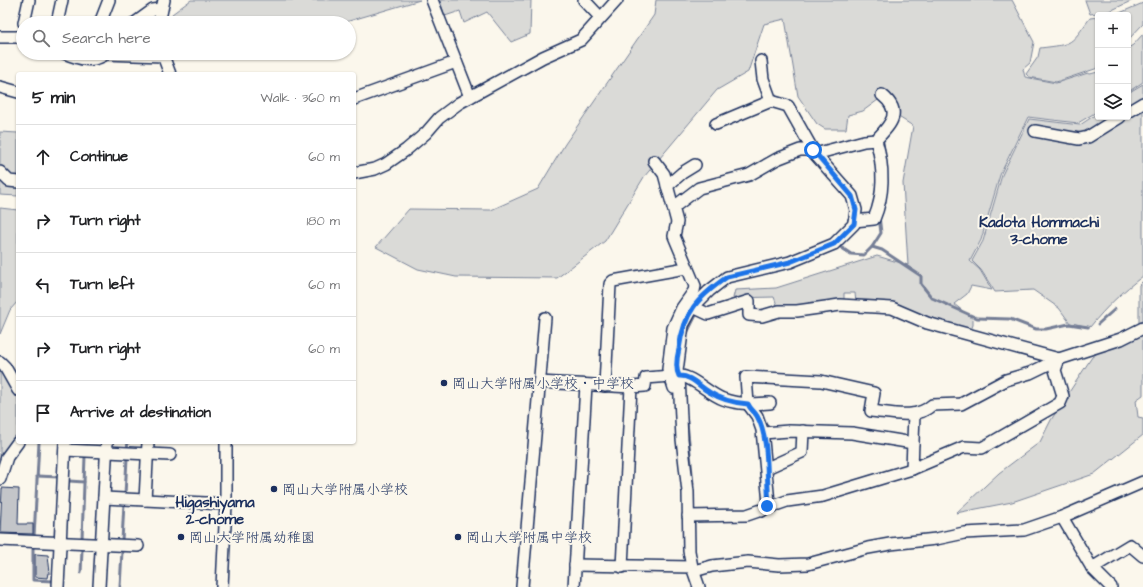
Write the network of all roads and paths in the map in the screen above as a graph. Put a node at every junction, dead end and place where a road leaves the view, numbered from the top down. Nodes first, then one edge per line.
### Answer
1 (30, 0) edge
2 (62, 0) edge
3 (109, 0) edge
4 (432, 0) edge
5 (584, 0) edge
6 (617, 0) edge
7 (163, 5) edge
8 (26, 16) edge
9 (58, 16) edge
10 (103, 16) edge
11 (144, 16) edge
12 (161, 16) edge
13 (600, 17) junction
14 (16, 35) edge
15 (0, 37) edge
16 (165, 60) edge
17 (761, 61) dead end
18 (456, 62) junction
19 (169, 72) edge
20 (0, 87) edge
21 (16, 91) edge
22 (882, 95) dead end
23 (470, 97) junction
24 (356, 98) edge
25 (770, 101) junction
26 (1143, 103) edge
27 (1131, 110) edge
28 (1115, 120) edge
29 (716, 124) dead end
30 (1035, 131) dead end
31 (876, 140) junction
32 (814, 152) junction
33 (654, 161) dead end
34 (695, 165) dead end
35 (0, 172) edge
36 (356, 173) edge
37 (16, 182) edge
38 (667, 186) junction
39 (674, 207) junction
40 (857, 220) junction
41 (686, 268) junction
42 (697, 309) junction
43 (544, 318) dead end
44 (1143, 328) edge
45 (1059, 359) junction
46 (0, 362) edge
47 (678, 376) junction
48 (539, 382) junction
49 (586, 385) junction
50 (16, 386) edge
51 (605, 386) junction
52 (631, 387) junction
53 (770, 402) dead end
54 (748, 404) junction
55 (914, 414) junction
56 (803, 431) junction
57 (763, 433) junction
58 (913, 443) junction
59 (17, 444) edge
60 (148, 444) edge
61 (226, 444) edge
62 (65, 446) edge
63 (107, 447) edge
64 (148, 454) junction
65 (170, 455) dead end
66 (767, 468) junction
67 (912, 469) junction
68 (0, 479) edge
69 (1143, 482) edge
70 (104, 498) junction
71 (145, 500) junction
72 (226, 504) junction
73 (762, 511) junction
74 (688, 516) junction
75 (1062, 517) junction
76 (0, 540) edge
77 (61, 542) junction
78 (101, 545) junction
79 (138, 546) dead end
80 (1143, 555) edge
81 (575, 565) junction
82 (622, 567) junction
83 (1092, 568) junction
84 (693, 569) junction
85 (58, 587) edge
86 (99, 587) edge
87 (222, 587) edge
88 (522, 587) edge
89 (574, 587) edge
90 (699, 587) edge
91 (1111, 587) edge

1 - 8 street
2 - 9 street
3 - 10 street
4 - 18 street
5 - 13 street
6 - 13 street
7 - 11 street
7 - 12 street
13 - 23 street
14 - 15 street
16 - 19 street
17 - 25 street
18 - 23 street
18 - 24 street
20 - 21 street
22 - 31 street
23 - 36 street
25 - 29 street
25 - 32 street
26 - 27 street
28 - 30 street
31 - 32 street
31 - 40 street
32 - 39 street
32 - 40 street
33 - 38 street
34 - 38 street
35 - 37 street
38 - 39 street
39 - 41 street
40 - 42 street
41 - 47 street
41 - 51 street
42 - 45 street
42 - 47 street
43 - 48 street
44 - 45 street
45 - 55 street
45 - 67 street
46 - 50 street
47 - 52 street
47 - 54 street
47 - 74 street
48 - 49 street
48 - 88 street
49 - 51 street
49 - 81 street
51 - 52 street
52 - 82 street
53 - 54 street
54 - 55 street
54 - 57 street
55 - 58 street
56 - 57 street
56 - 58 street
56 - 66 street
57 - 66 street
58 - 67 street
59 - 68 street
60 - 64 street
61 - 72 street
62 - 63 street
62 - 77 street
63 - 64 street
63 - 70 street
64 - 65 street
64 - 71 street
66 - 73 street
67 - 73 street
69 - 75 street
70 - 71 street
70 - 78 street
71 - 72 street
72 - 87 street
73 - 74 street
74 - 84 street
75 - 83 street
75 - 84 street
76 - 77 street
77 - 78 street
77 - 85 street
78 - 79 street
78 - 86 street
80 - 83 street
81 - 82 street
81 - 89 street
82 - 84 street
83 - 91 street
84 - 90 street

